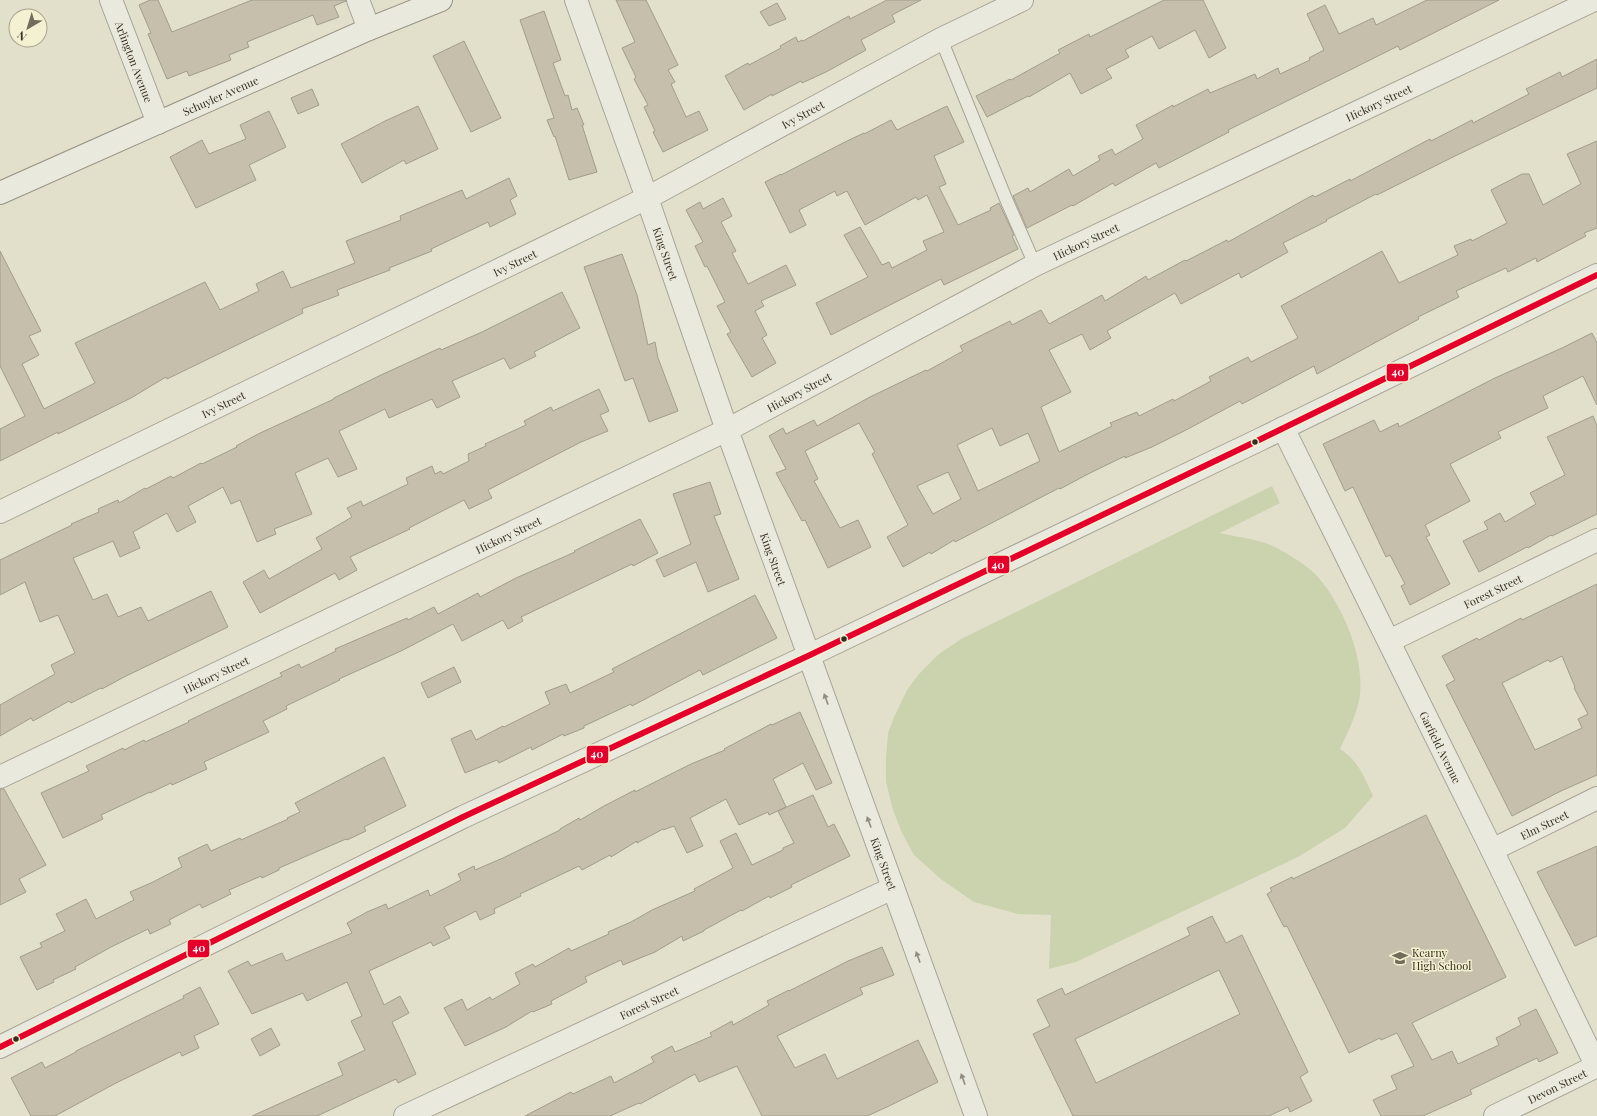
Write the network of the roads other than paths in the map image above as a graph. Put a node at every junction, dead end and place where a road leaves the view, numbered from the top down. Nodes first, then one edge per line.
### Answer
1 (111, 0) edge
2 (358, 0) edge
3 (441, 0) edge
4 (576, 0) edge
5 (1022, 0) edge
6 (1594, 0) edge
7 (369, 30) junction
8 (941, 39) junction
9 (158, 123) junction
10 (0, 193) edge
11 (647, 198) junction
12 (1035, 265) junction
13 (1597, 275) edge
14 (1283, 428) junction
15 (727, 430) junction
16 (0, 512) edge
17 (1597, 540) edge
18 (1389, 641) junction
19 (810, 655) junction
20 (0, 777) edge
21 (1597, 798) edge
22 (1492, 850) junction
23 (893, 888) junction
24 (0, 1047) edge
25 (1597, 1067) edge
26 (973, 1115) edge
27 (404, 1116) edge
28 (1495, 1116) edge

1 - 9 street, Arlington Avenue
2 - 7 street
3 - 7 street, Schuyler Avenue
4 - 11 street, King Street
5 - 8 street, Ivy Street
6 - 12 street, Hickory Street
7 - 9 street, Schuyler Avenue
8 - 11 street, Ivy Street
8 - 12 lane
9 - 10 street, Schuyler Avenue
11 - 15 street, King Street
11 - 16 street, Ivy Street
12 - 15 street, Hickory Street
13 - 14 street
14 - 18 street, Garfield Avenue
14 - 19 street
15 - 19 street, King Street
15 - 20 street, Hickory Street
17 - 18 street, Forest Street
18 - 22 street, Garfield Avenue
23 -> 19 street, King Street
19 - 24 street
21 - 22 street, Elm Street
22 - 25 street, Garfield Avenue
26 -> 23 street, King Street
23 - 27 street, Forest Street
25 - 28 street, Devon Street

